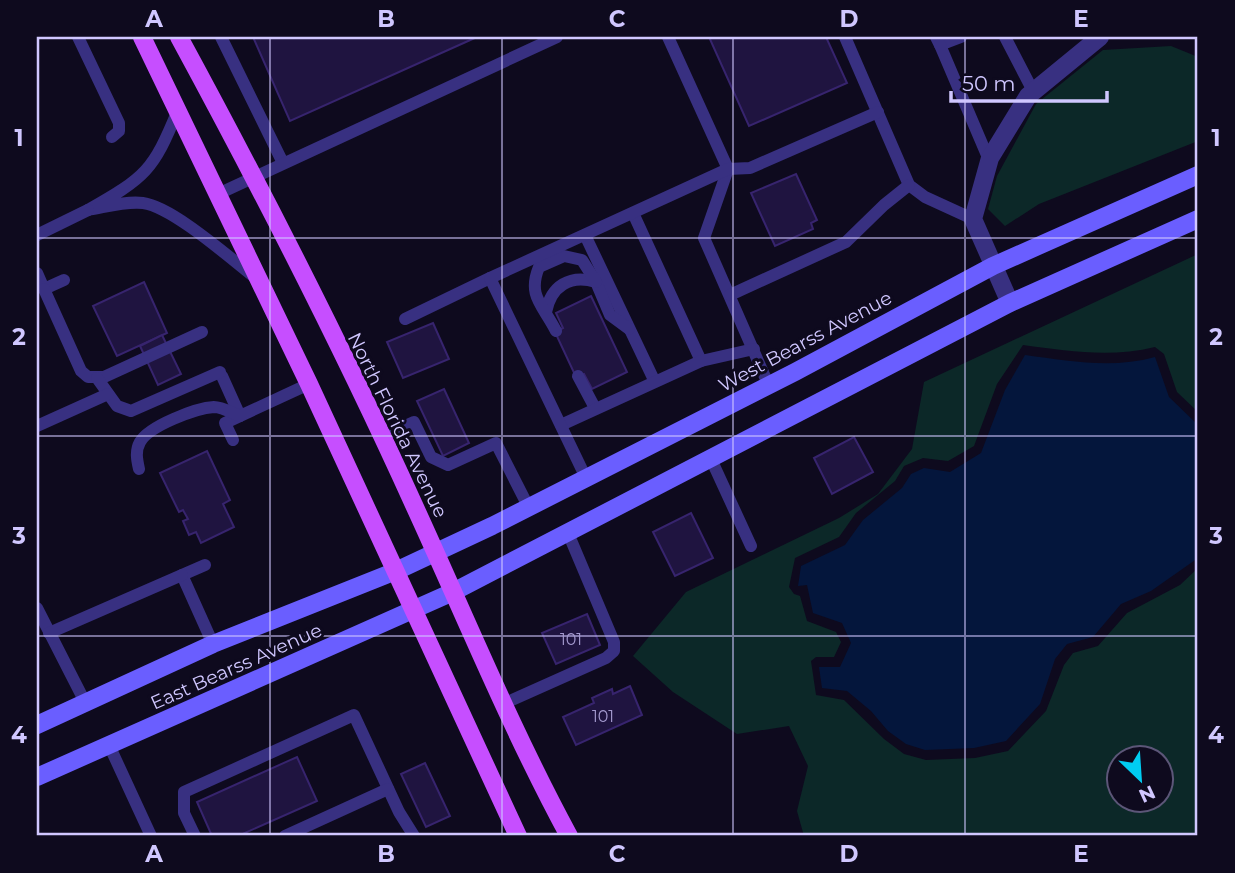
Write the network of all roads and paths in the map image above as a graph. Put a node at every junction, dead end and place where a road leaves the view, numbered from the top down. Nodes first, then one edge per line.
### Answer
1 (78, 37) edge
2 (142, 37) edge
3 (179, 37) edge
4 (221, 37) edge
5 (557, 37) edge
6 (668, 37) edge
7 (845, 37) edge
8 (961, 37) edge
9 (1006, 37) edge
10 (1100, 37) edge
11 (938, 41) edge
12 (1033, 91) junction
13 (178, 110) junction
14 (878, 112) junction
15 (112, 137) dead end
16 (989, 160) junction
17 (283, 163) junction
18 (727, 169) junction
19 (1198, 175) edge
20 (255, 176) junction
21 (909, 186) junction
22 (218, 194) junction
23 (89, 210) junction
24 (634, 213) junction
25 (974, 219) junction
26 (1198, 219) edge
27 (37, 235) edge
28 (585, 235) junction
29 (993, 266) junction
30 (37, 273) edge
31 (491, 278) junction
32 (64, 280) dead end
33 (261, 282) junction
34 (596, 282) junction
35 (44, 289) junction
36 (730, 295) junction
37 (1010, 303) junction
38 (547, 312) junction
39 (405, 319) dead end
40 (630, 329) junction
41 (556, 331) dead end
42 (202, 332) dead end
43 (754, 349) junction
44 (701, 361) junction
45 (578, 376) dead end
46 (97, 378) junction
47 (654, 380) junction
48 (309, 384) junction
49 (769, 386) junction
50 (108, 394) junction
51 (595, 408) junction
52 (240, 416) junction
53 (561, 425) junction
54 (37, 426) edge
55 (381, 437) junction
56 (233, 440) dead end
57 (711, 459) junction
58 (139, 469) dead end
59 (586, 478) junction
60 (529, 508) junction
61 (568, 533) junction
62 (751, 546) dead end
63 (436, 553) junction
64 (205, 565) dead end
65 (396, 571) junction
66 (182, 575) junction
67 (453, 592) junction
68 (37, 608) edge
69 (414, 610) junction
70 (49, 633) junction
71 (213, 644) junction
72 (85, 702) junction
73 (503, 704) junction
74 (37, 725) edge
75 (109, 745) junction
76 (37, 777) edge
77 (388, 789) junction
78 (151, 836) edge
79 (195, 836) edge
80 (285, 836) edge
81 (414, 836) edge
82 (518, 836) edge
83 (569, 836) edge

1 - 15 lane
2 - 13 main road
3 - 20 main road, North Florida Avenue
4 - 17 lane
5 - 17 lane
6 - 18 lane
7 - 14 lane
8 - 11 lane
9 - 12 lane
10 - 12 street
11 - 16 lane
12 - 16 street
13 - 22 main road
13 - 23 lane
14 - 18 lane
14 - 21 lane
16 - 25 street
17 - 20 lane
18 - 24 lane
18 - 36 lane
19 - 29 main road, West Bearss Avenue
20 - 22 lane
20 - 55 main road, North Florida Avenue
21 - 25 lane
21 - 36 lane
22 - 33 main road
23 - 27 lane
23 - 33 lane
24 - 28 lane
24 - 44 lane
25 - 29 street
26 - 37 main road
28 - 31 lane
28 - 40 lane
29 - 37 street
29 - 49 main road, West Bearss Avenue
30 - 35 lane
31 - 39 lane
31 - 53 lane
32 - 35 lane
33 - 48 main road
34 - 38 lane
34 - 38 lane
34 - 40 lane
35 - 46 lane
36 - 43 lane
37 - 57 main road
38 - 41 lane
40 - 47 lane
42 - 46 lane
43 - 44 lane
43 - 49 lane
44 - 47 lane
45 - 51 lane
46 - 50 lane
47 - 51 lane
48 - 52 lane
48 - 65 main road
49 - 59 main road, West Bearss Avenue
50 - 52 lane
50 - 54 lane
51 - 53 lane
52 - 56 lane
52 - 58 lane
53 - 59 lane
55 - 60 lane
55 - 63 main road, North Florida Avenue
57 - 61 main road
57 - 62 lane
59 - 60 main road, West Bearss Avenue
60 - 63 main road, West Bearss Avenue
61 - 67 main road
61 - 73 lane
63 - 65 main road, East Bearss Avenue
63 - 67 main road, North Florida Avenue
64 - 66 lane
65 - 69 main road
65 - 71 main road, East Bearss Avenue
66 - 70 lane
66 - 71 lane
67 - 69 main road, East Bearss Avenue
67 - 73 main road, North Florida Avenue
68 - 70 lane
69 - 75 main road, East Bearss Avenue
69 - 82 main road
70 - 72 lane
71 - 72 main road, East Bearss Avenue
72 - 74 main road, East Bearss Avenue
73 - 83 main road, North Florida Avenue
75 - 76 main road, East Bearss Avenue
75 - 78 lane
77 - 79 lane
77 - 80 lane
77 - 81 lane

